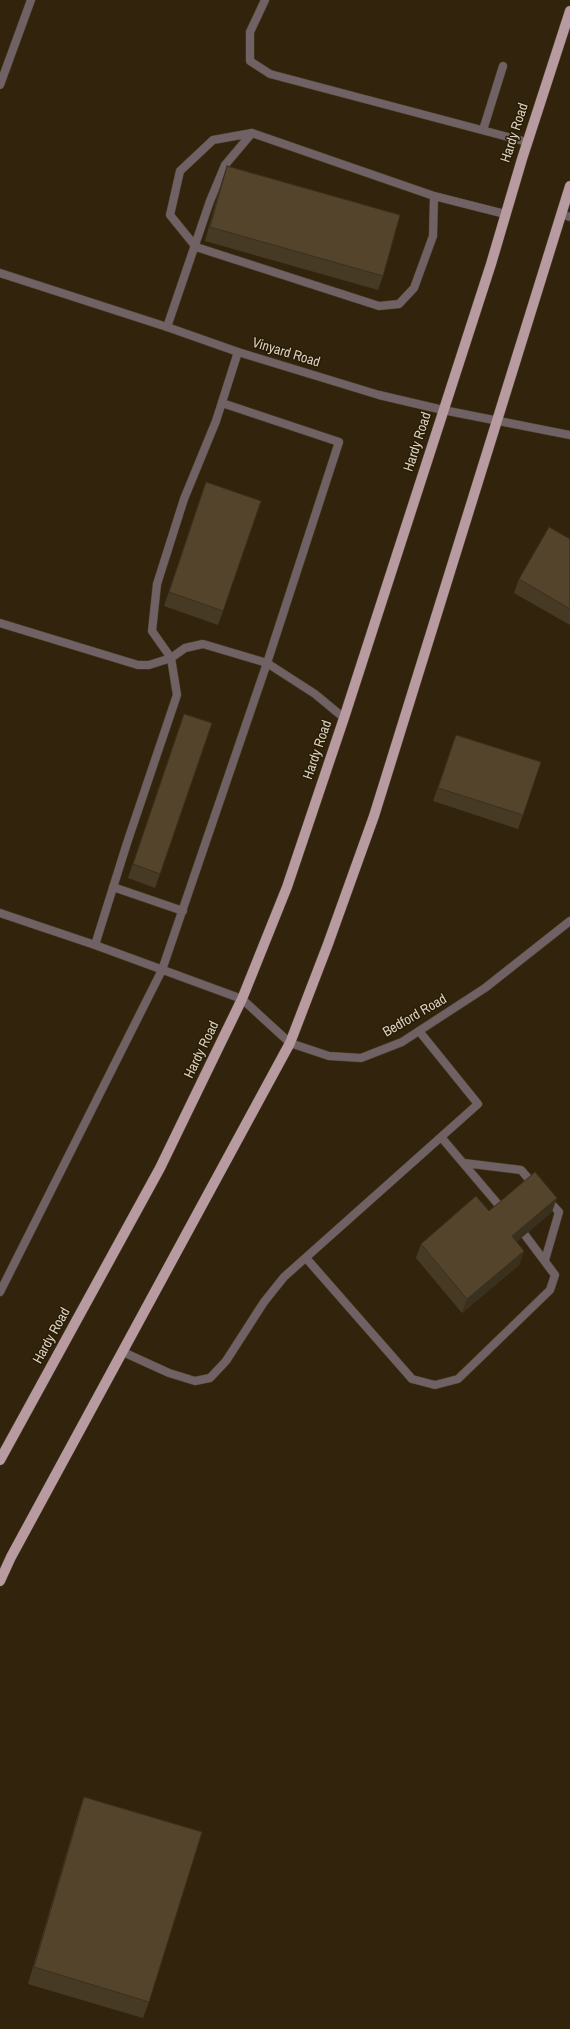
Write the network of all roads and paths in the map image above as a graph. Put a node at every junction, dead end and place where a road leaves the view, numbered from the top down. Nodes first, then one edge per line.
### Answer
1 (31, 0) edge
2 (265, 0) edge
3 (570, 11) edge
4 (503, 66) dead end
5 (0, 85) edge
6 (483, 130) junction
7 (252, 134) junction
8 (527, 142) junction
9 (570, 186) edge
10 (434, 196) junction
11 (505, 214) junction
12 (565, 216) edge
13 (196, 247) junction
14 (0, 273) edge
15 (167, 327) junction
16 (238, 352) junction
17 (222, 403) junction
18 (443, 410) junction
19 (496, 419) junction
20 (570, 435) edge
21 (0, 623) edge
22 (171, 658) junction
23 (267, 663) junction
24 (344, 718) junction
25 (113, 887) junction
26 (183, 911) junction
27 (0, 913) edge
28 (570, 920) edge
29 (95, 945) junction
30 (162, 970) junction
31 (242, 999) junction
32 (419, 1031) junction
33 (290, 1043) junction
34 (441, 1136) junction
35 (464, 1163) junction
36 (502, 1209) edge
37 (525, 1235) edge
38 (306, 1258) junction
39 (546, 1260) junction
40 (0, 1292) edge
41 (123, 1352) junction
42 (0, 1460) edge
43 (0, 1581) edge

1 - 5 street
2 - 6 street
3 - 8 main road, Hardy Road
4 - 6 street
6 - 8 street
7 - 10 street
7 - 13 street
7 - 13 street
8 - 11 main road, Hardy Road
9 - 12 main road
10 - 11 street
10 - 13 street
11 - 18 main road, Hardy Road
12 - 19 main road
13 - 15 street
14 - 15 street, Vinyard Road
15 - 16 street, Vinyard Road
16 - 17 street
16 - 18 street, Vinyard Road
17 - 22 street
17 - 23 street
18 - 19 street, Vinyard Road
18 - 24 main road, Hardy Road
19 - 20 street, Vinyard Road
19 - 33 main road
21 - 22 street
22 - 23 street
22 - 25 street
23 - 24 street
23 - 26 street
24 - 31 main road, Hardy Road
25 - 26 street
25 - 29 street
26 - 30 street
27 - 29 street
28 - 32 street, Bedford Road
29 - 30 street
30 - 31 street
30 - 40 street
31 - 33 street, Bedford Road
31 - 42 main road, Hardy Road
32 - 33 street, Bedford Road
32 - 34 street
33 - 41 main road
34 - 35 street
34 - 38 street
35 - 36 street
35 - 39 street
37 - 39 street
38 - 39 street
38 - 41 street
41 - 43 main road

